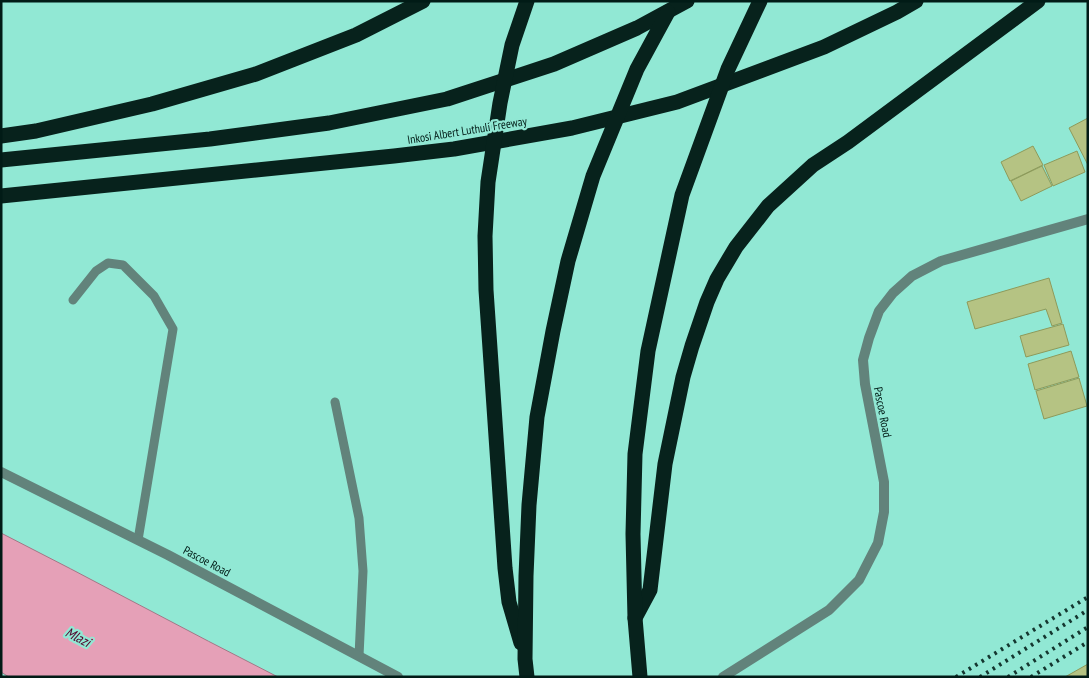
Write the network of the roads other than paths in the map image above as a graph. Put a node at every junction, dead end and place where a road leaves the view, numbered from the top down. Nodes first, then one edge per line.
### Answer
1 (423, 1) edge
2 (527, 1) edge
3 (673, 1) edge
4 (687, 1) edge
5 (760, 1) edge
6 (916, 1) edge
7 (1038, 1) edge
8 (1, 136) edge
9 (1, 160) edge
10 (1, 196) edge
11 (1088, 219) edge
12 (73, 300) dead end
13 (334, 402) dead end
14 (1, 472) edge
15 (138, 540) junction
16 (635, 618) junction
17 (359, 656) junction
18 (525, 658) junction
19 (398, 677) edge
20 (527, 677) edge
21 (640, 677) edge
22 (723, 677) edge

1 - 8 highway
2 - 18 highway
3 - 18 highway
4 - 9 highway
5 - 16 highway
6 - 10 highway, Inkosi Albert Luthuli Freeway
7 - 16 highway
11 - 22 street, Pascoe Road
12 - 15 lane
13 - 17 lane
14 - 15 street, Pascoe Road
15 - 17 street, Pascoe Road
16 - 21 highway
17 - 19 street, Pascoe Road
18 - 20 highway

